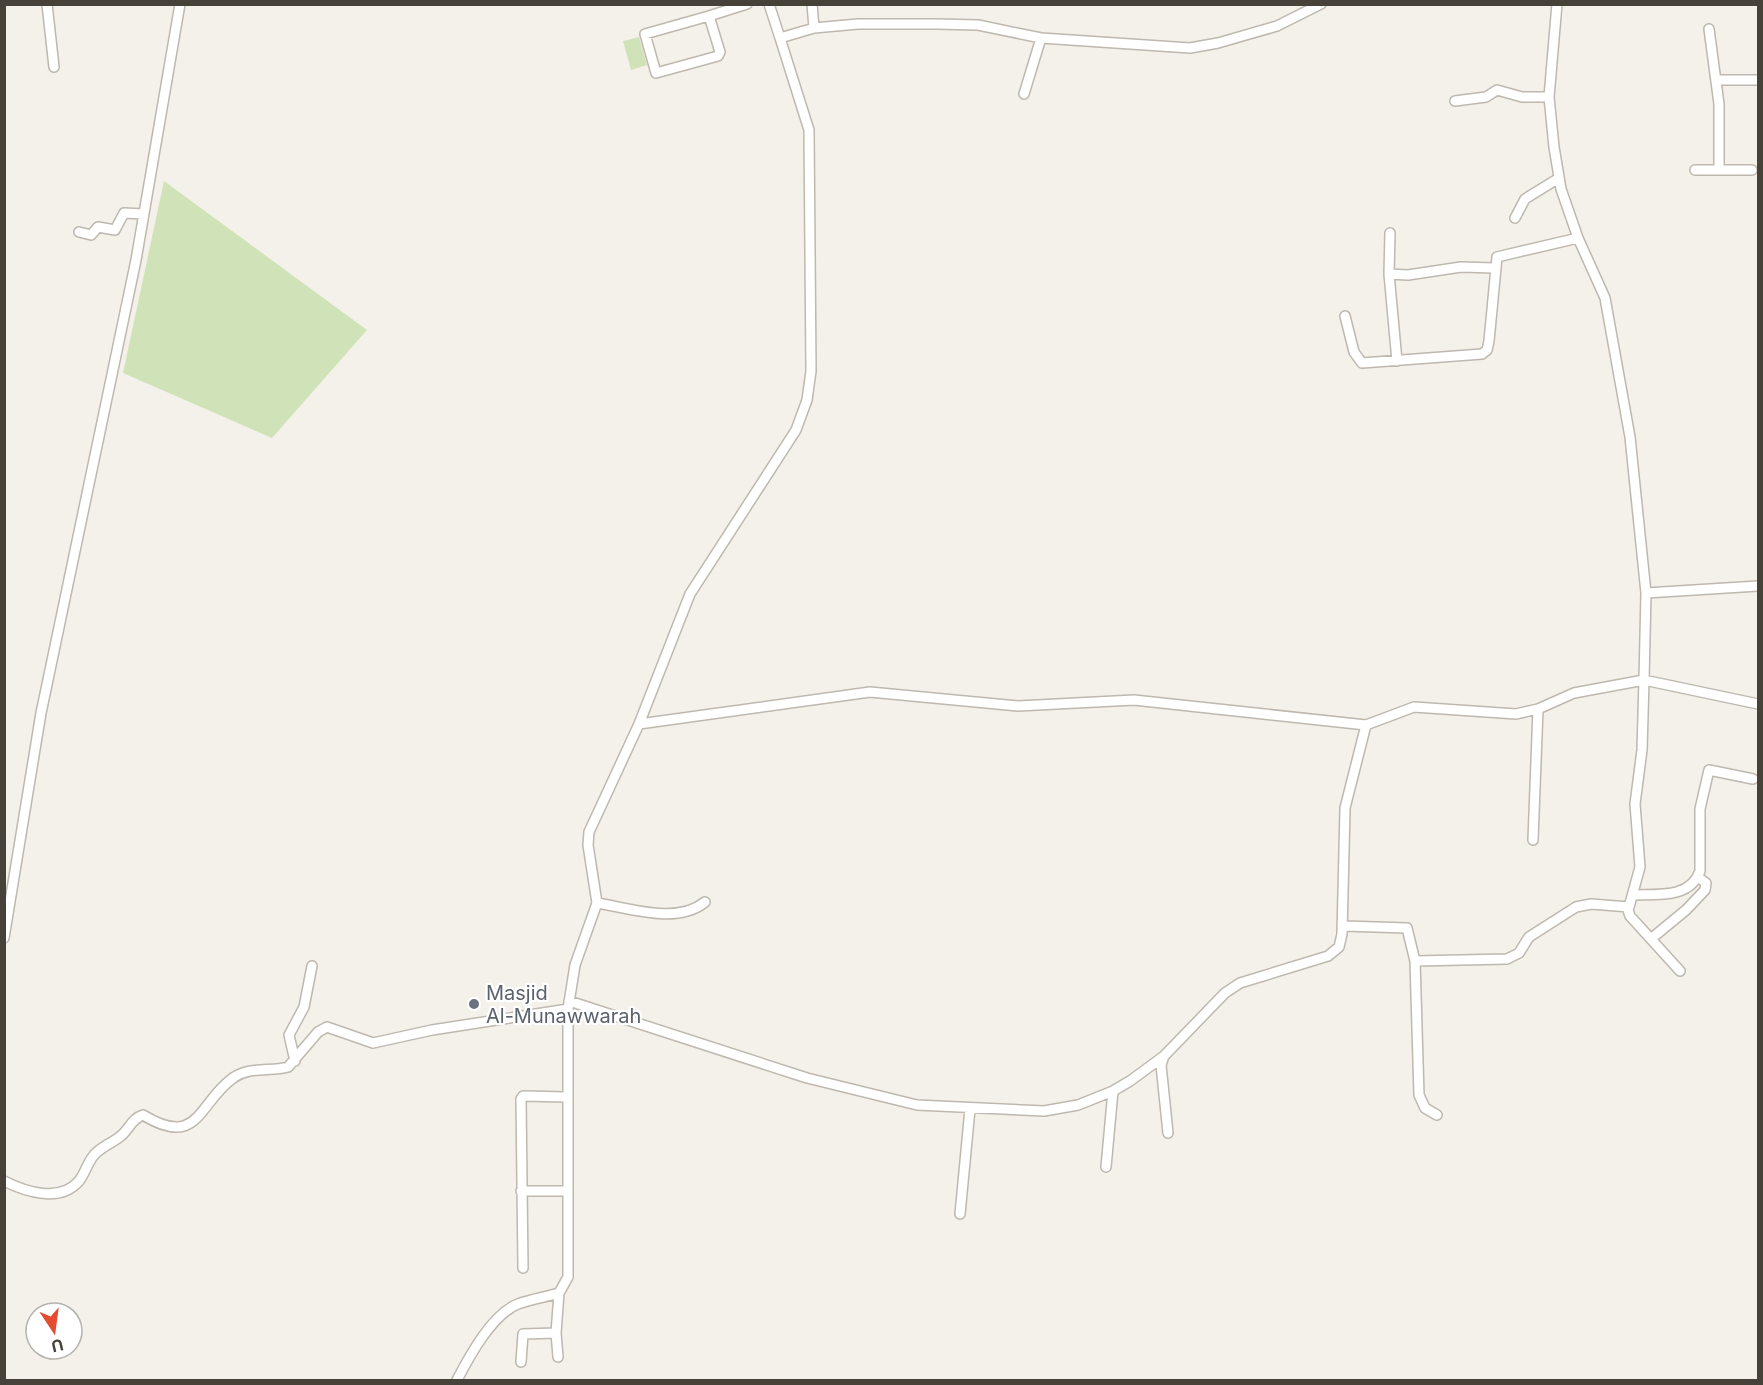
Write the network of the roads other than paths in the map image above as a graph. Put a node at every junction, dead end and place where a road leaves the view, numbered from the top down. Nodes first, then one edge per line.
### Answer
1 (46, 4) edge
2 (180, 4) edge
3 (747, 4) edge
4 (769, 4) edge
5 (812, 4) edge
6 (1322, 4) edge
7 (1557, 4) edge
8 (709, 16) junction
9 (814, 28) junction
10 (1709, 29) dead end
11 (780, 38) junction
12 (1041, 38) junction
13 (54, 67) dead end
14 (1716, 80) junction
15 (1758, 80) edge
16 (1024, 94) dead end
17 (1549, 98) junction
18 (1455, 100) dead end
19 (1695, 170) dead end
20 (1719, 170) junction
21 (1752, 170) dead end
22 (1559, 178) junction
23 (144, 214) junction
24 (1515, 218) dead end
25 (79, 232) dead end
26 (1390, 233) dead end
27 (1578, 238) junction
28 (1494, 268) junction
29 (1389, 274) junction
30 (1345, 316) dead end
31 (1397, 361) junction
32 (1758, 585) edge
33 (1646, 593) junction
34 (1644, 680) junction
35 (1758, 704) edge
36 (1538, 709) junction
37 (639, 724) junction
38 (1366, 725) junction
39 (1753, 779) dead end
40 (1533, 840) dead end
41 (1698, 877) junction
42 (1633, 895) junction
43 (705, 902) dead end
44 (8, 903) edge
45 (597, 903) junction
46 (1627, 907) junction
47 (1344, 926) junction
48 (4, 938) edge
49 (1652, 938) junction
50 (1415, 961) junction
51 (312, 966) dead end
52 (1680, 971) dead end
53 (569, 1005) junction
54 (1164, 1056) junction
55 (295, 1061) junction
56 (1113, 1091) junction
57 (567, 1097) junction
58 (969, 1109) junction
59 (1437, 1115) dead end
60 (1168, 1133) dead end
61 (1106, 1167) dead end
62 (4, 1181) edge
63 (521, 1191) junction
64 (568, 1191) junction
65 (960, 1214) dead end
66 (523, 1268) dead end
67 (559, 1293) junction
68 (556, 1333) junction
69 (558, 1357) dead end
70 (521, 1362) dead end
71 (457, 1380) edge

1 - 13 street
2 - 23 street
3 - 8 street
4 - 11 street
5 - 9 street
6 - 12 street
7 - 17 street
8 - 8 street
9 - 11 street
9 - 12 street
10 - 14 street
11 - 37 street
12 - 16 street
14 - 15 street
14 - 20 street
17 - 18 street
17 - 22 street
19 - 20 street
20 - 21 street
22 - 24 street
22 - 27 street
23 - 25 street
23 - 44 street
26 - 29 street
27 - 28 street
27 - 33 street
28 - 29 street
28 - 31 street
29 - 31 street
30 - 31 street
32 - 33 street
33 - 34 street
34 - 35 street
34 - 36 street
34 - 42 street
36 - 38 street
36 - 40 street
37 - 38 street
37 - 45 street
38 - 47 street
39 - 41 street
41 - 42 street
41 - 49 street
42 - 46 street
43 - 45 street
44 - 48 street
45 - 53 street
46 - 49 street
46 - 50 street
47 - 50 street
47 - 54 street
49 - 52 street
50 - 59 street
51 - 55 street
53 - 55 street
53 - 57 street
53 - 58 street
54 - 56 street
54 - 60 street
55 - 62 street
56 - 58 street
56 - 61 street
57 - 63 street
57 - 64 street
58 - 65 street
63 - 64 street
63 - 66 street
64 - 67 street
67 - 68 street
67 - 71 street
68 - 69 street
68 - 70 street

